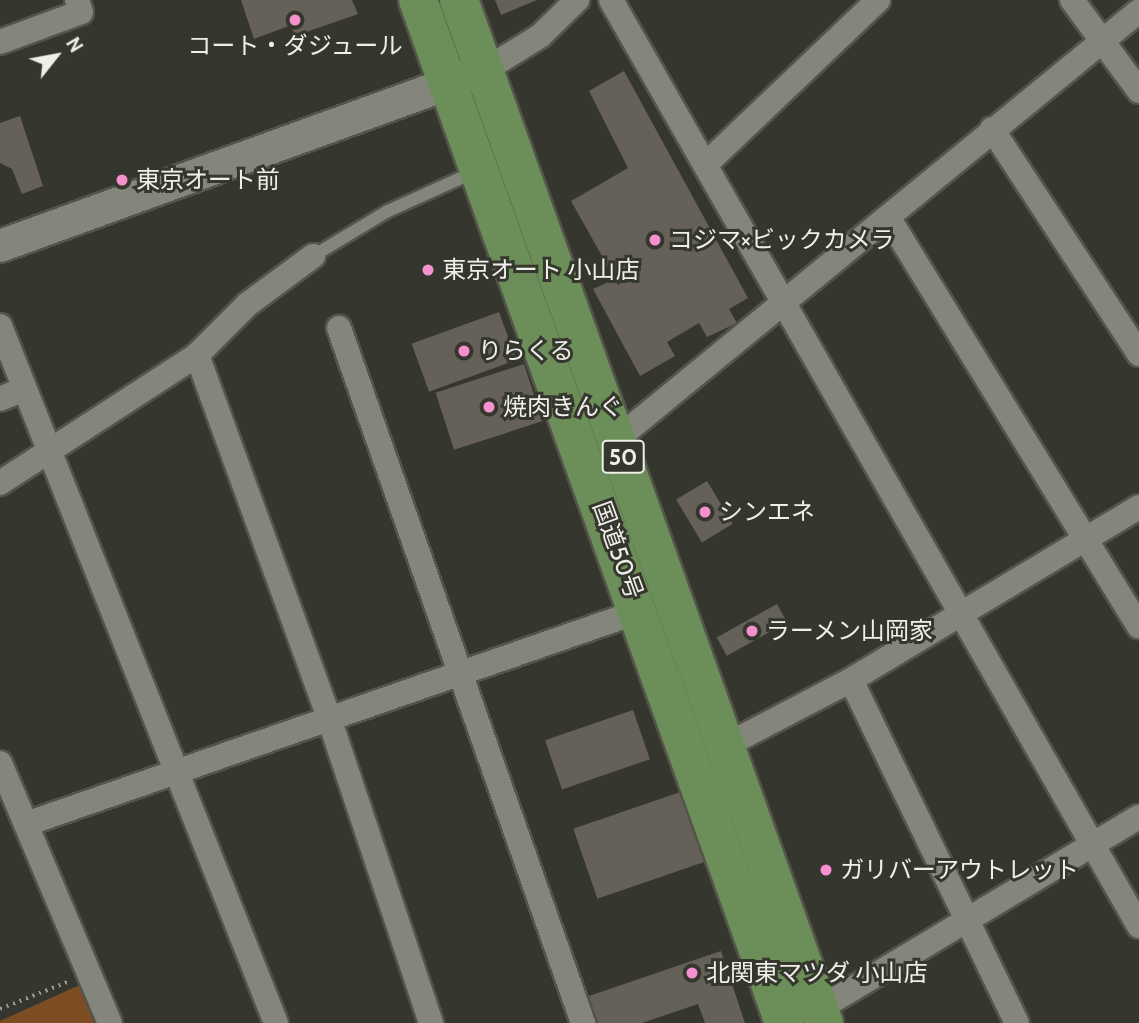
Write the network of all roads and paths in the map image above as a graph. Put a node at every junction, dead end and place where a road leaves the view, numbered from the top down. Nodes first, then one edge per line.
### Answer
1 (77, 0) edge
2 (418, 0) edge
3 (459, 0) edge
4 (577, 0) edge
5 (611, 0) edge
6 (878, 0) edge
7 (1072, 0) edge
8 (1139, 11) edge
9 (1102, 41) junction
10 (0, 42) edge
11 (485, 70) junction
12 (448, 84) junction
13 (1139, 91) edge
14 (992, 129) junction
15 (705, 165) junction
16 (479, 170) junction
17 (888, 217) junction
18 (0, 246) edge
19 (313, 256) joint
20 (781, 304) junction
21 (0, 326) edge
22 (339, 328) dead end
23 (1139, 354) edge
24 (197, 355) junction
25 (24, 389) junction
26 (0, 399) edge
27 (617, 439) junction
28 (48, 451) junction
29 (0, 484) edge
30 (1139, 507) edge
31 (1087, 537) junction
32 (640, 611) junction
33 (961, 614) junction
34 (1139, 626) edge
35 (461, 672) junction
36 (851, 680) junction
37 (329, 718) junction
38 (725, 746) junction
39 (0, 763) edge
40 (174, 771) junction
41 (1139, 817) edge
42 (26, 824) junction
43 (1092, 845) junction
44 (965, 919) junction
45 (1139, 926) edge
46 (88, 972) junction
47 (0, 1009) edge
48 (822, 1016) edge
49 (110, 1023) edge
50 (276, 1023) edge
51 (431, 1023) edge
52 (583, 1023) edge
53 (784, 1023) edge
54 (1017, 1023) edge

1 - 10 street
2 - 12 highway, 国道50号 / 50
3 - 11 highway, 国道50号 / 50
4 - 11 street
5 - 15 street
6 - 15 street
7 - 9 street
8 - 9 street
9 - 13 street
9 - 14 street
11 - 12 street
11 - 27 highway, 国道50号 / 50
12 - 16 highway, 国道50号 / 50
12 - 18 street
14 - 17 street
14 - 23 street
15 - 20 street
16 - 19 lane
16 - 32 highway, 国道50号 / 50
17 - 20 street
17 - 31 street
19 - 24 street
20 - 27 street
20 - 33 street
21 - 25 street
22 - 35 street
24 - 28 street
24 - 37 street
25 - 26 street
25 - 28 street
27 - 38 highway, 国道50号 / 50
28 - 29 street
28 - 40 street
30 - 31 street
31 - 33 street
31 - 34 street
32 - 35 street
32 - 53 highway, 国道50号 / 50
33 - 36 street
33 - 43 street
35 - 37 street
35 - 52 street
36 - 38 street
36 - 44 street
37 - 40 street
37 - 51 street
38 - 48 highway, 国道50号 / 50
39 - 42 street
40 - 42 street
40 - 50 street
41 - 43 street
42 - 46 street
43 - 44 street
43 - 45 street
44 - 48 street
44 - 54 street
46 - 47 path
46 - 49 street

